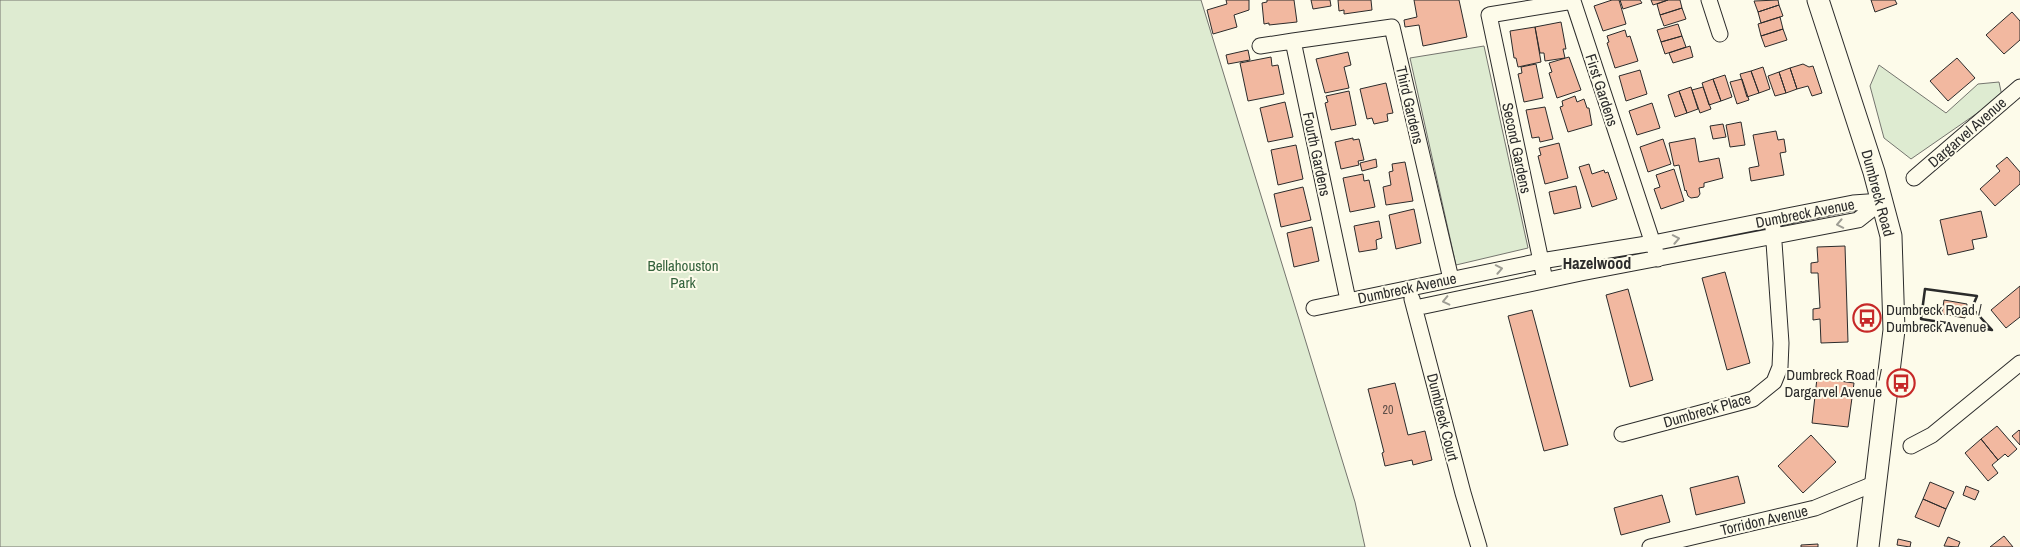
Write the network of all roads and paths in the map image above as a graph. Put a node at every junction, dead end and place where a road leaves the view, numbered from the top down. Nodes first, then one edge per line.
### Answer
1 (1709, 0) edge
2 (1818, 0) edge
3 (1489, 15) joint
4 (1720, 34) dead end
5 (1293, 41) junction
6 (1260, 46) dead end
7 (2020, 87) edge
8 (1914, 178) dead end
9 (1882, 201) junction
10 (1772, 219) junction
11 (1773, 238) junction
12 (1653, 243) junction
13 (1658, 259) junction
14 (1541, 261) junction
15 (1451, 279) junction
16 (1545, 280) junction
17 (1409, 288) junction
18 (1348, 300) junction
19 (1314, 308) dead end
20 (1415, 308) junction
21 (2020, 363) edge
22 (1622, 434) dead end
23 (1911, 446) dead end
24 (1876, 483) junction
25 (1479, 547) edge
26 (1650, 547) edge
27 (1868, 547) edge
28 (1876, 547) edge

1 - 4 street
2 - 9 main road, Dumbreck Road
3 - 12 street, First Gardens
3 - 14 street, Second Gardens
5 - 6 street
5 - 15 street, Third Gardens
5 - 18 street, Fourth Gardens
7 - 8 street, Dargarvel Avenue
9 - 10 street, Dumbreck Avenue
9 -> 11 street, Dumbreck Avenue
9 - 24 main road, Dumbreck Road
10 - 11 street, Dumbreck Place
12 -> 10 street, Dumbreck Avenue
11 - 13 street, Dumbreck Avenue
11 - 22 street, Dumbreck Place
12 - 13 street, First Gardens
12 - 14 street, Dumbreck Avenue
13 - 16 street, Dumbreck Avenue
15 -> 14 street, Dumbreck Avenue
14 - 16 street, Second Gardens
15 - 17 street, Dumbreck Avenue
16 -> 20 street, Dumbreck Avenue
17 - 18 street, Dumbreck Avenue
17 - 20 street, Dumbreck Court
18 - 19 street, Dumbreck Avenue
20 - 25 street, Dumbreck Court
21 - 23 street
24 - 26 street, Torridon Avenue
24 - 27 main road, Dumbreck Road
24 - 28 main road, Dumbreck Road

